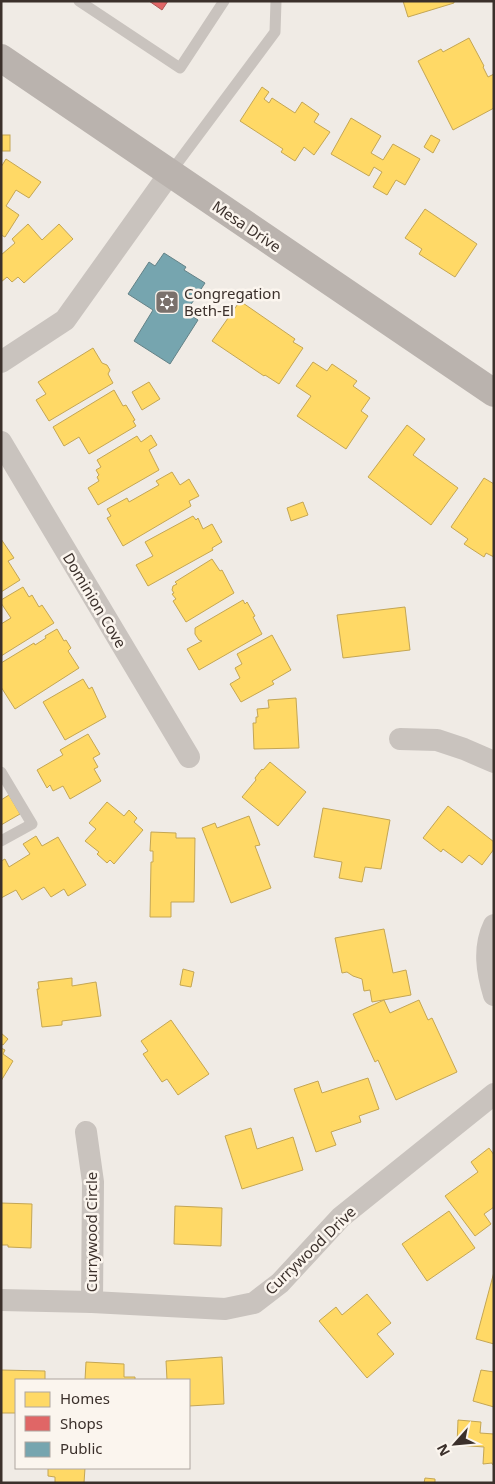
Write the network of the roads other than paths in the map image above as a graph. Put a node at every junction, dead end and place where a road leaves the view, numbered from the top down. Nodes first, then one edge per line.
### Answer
1 (79, 1) edge
2 (224, 1) edge
3 (276, 1) edge
4 (1, 58) edge
5 (170, 173) junction
6 (1, 362) edge
7 (494, 393) edge
8 (1, 442) edge
9 (400, 739) dead end
10 (189, 757) dead end
11 (494, 762) edge
12 (1, 772) edge
13 (1, 841) edge
14 (494, 925) edge
15 (494, 995) edge
16 (494, 1094) edge
17 (86, 1132) dead end
18 (1, 1300) edge
19 (92, 1302) junction

1 - 2 lane
3 - 5 lane
4 - 5 street, Mesa Drive
5 - 6 street
5 - 7 street, Mesa Drive
8 - 10 street, Dominion Cove
9 - 11 street
12 - 13 lane
14 - 15 street
16 - 19 street, Currywood Drive
17 - 19 street, Currywood Circle
18 - 19 street, Currywood Drive

